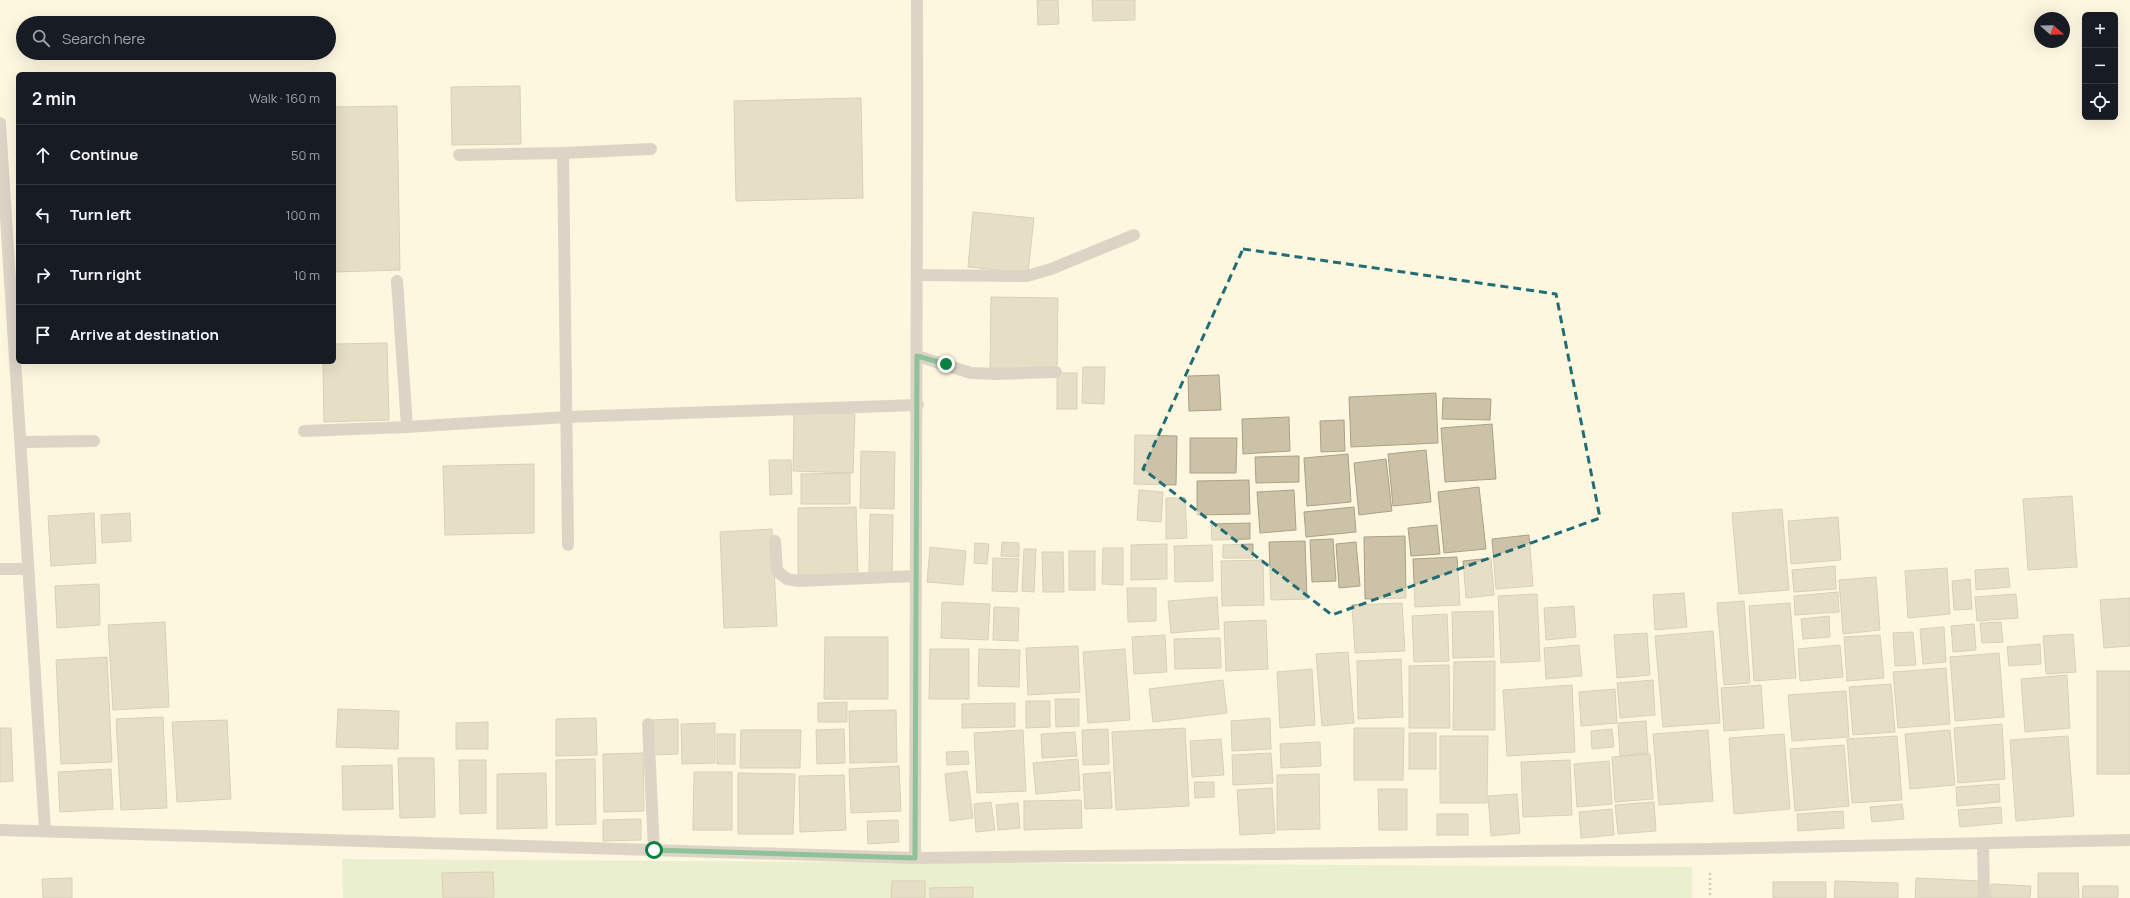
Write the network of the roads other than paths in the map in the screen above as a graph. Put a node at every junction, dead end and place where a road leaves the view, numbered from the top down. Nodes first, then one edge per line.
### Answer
1 (917, 0) edge
2 (0, 123) edge
3 (651, 149) dead end
4 (563, 153) junction
5 (459, 155) dead end
6 (1134, 235) dead end
7 (918, 274) junction
8 (397, 281) dead end
9 (917, 356) junction
10 (1056, 372) dead end
11 (918, 405) junction
12 (567, 417) junction
13 (408, 427) junction
14 (304, 430) dead end
15 (94, 441) dead end
16 (20, 442) junction
17 (775, 542) dead end
18 (568, 545) dead end
19 (0, 569) edge
20 (28, 569) junction
21 (915, 576) junction
22 (648, 724) dead end
23 (0, 830) edge
24 (45, 831) junction
25 (2130, 840) edge
26 (1983, 844) junction
27 (654, 850) junction
28 (915, 858) junction
29 (1984, 898) edge

1 - 7 street
2 - 16 street
3 - 4 street
4 - 5 street
4 - 12 street
6 - 7 street
7 - 9 street
8 - 13 street
9 - 10 street
9 - 11 street
11 - 12 street
11 - 21 street
12 - 13 street
12 - 18 street
13 - 14 street
15 - 16 street
16 - 20 street
17 - 21 street
19 - 20 street
20 - 24 street
21 - 28 street
22 - 27 street
23 - 24 street
24 - 27 street
25 - 26 street
26 - 28 street
26 - 29 street
27 - 28 street

